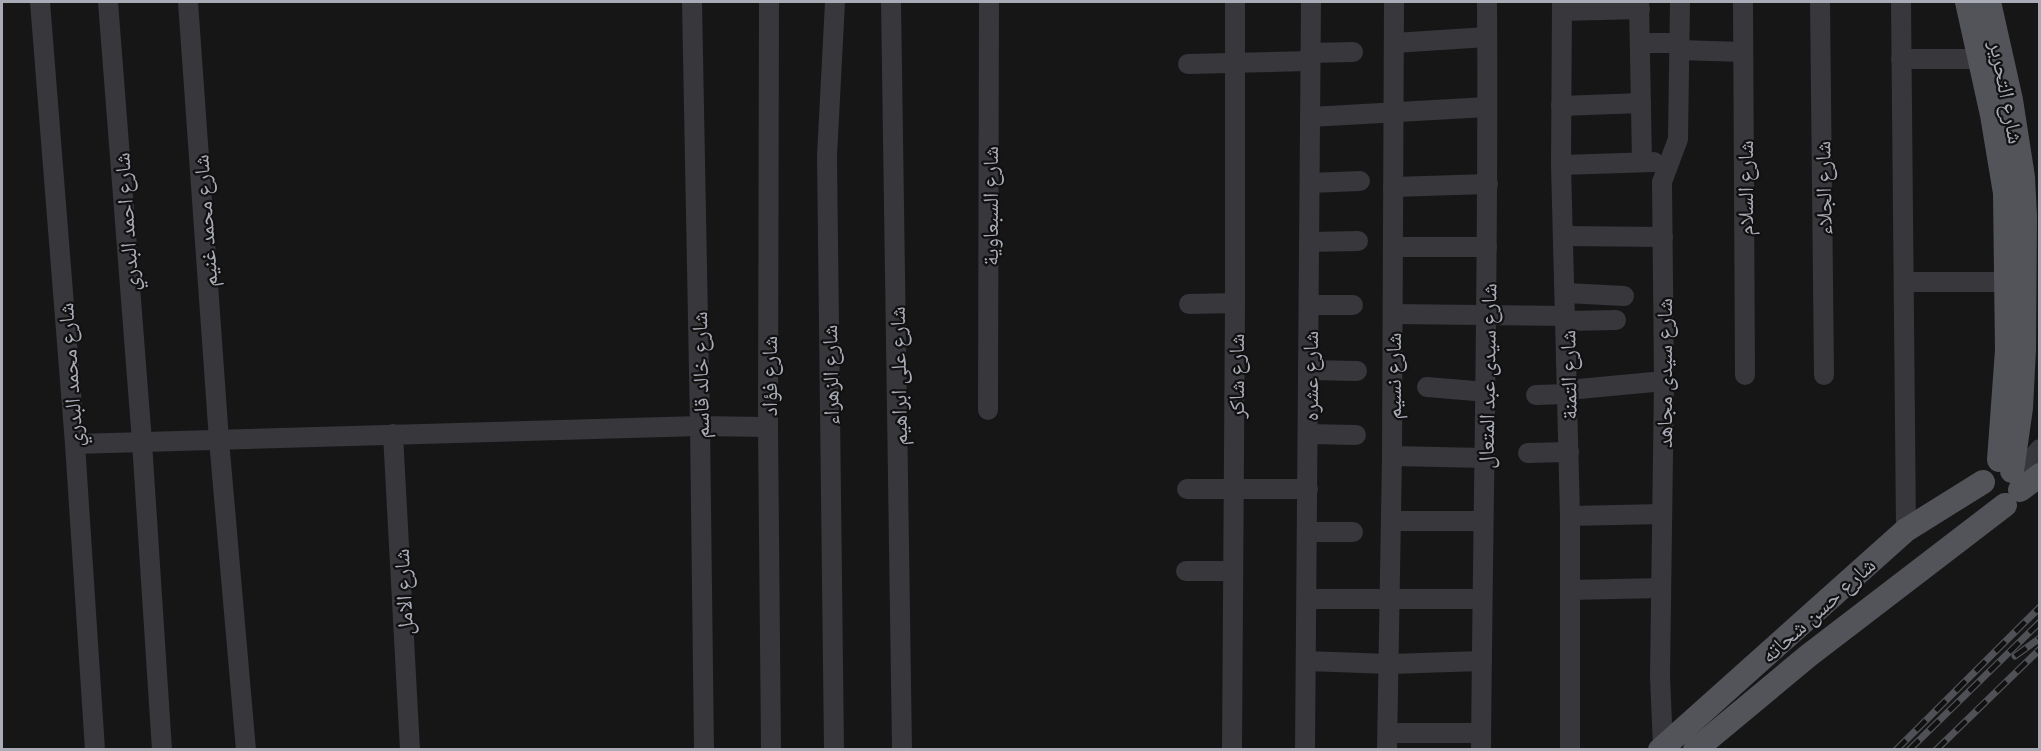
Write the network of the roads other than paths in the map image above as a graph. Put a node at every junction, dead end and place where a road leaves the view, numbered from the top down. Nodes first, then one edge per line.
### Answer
1 (40, 2) edge
2 (108, 2) edge
3 (188, 2) edge
4 (692, 2) edge
5 (769, 2) edge
6 (835, 2) edge
7 (891, 2) edge
8 (989, 2) edge
9 (1235, 2) edge
10 (1311, 2) edge
11 (1394, 2) edge
12 (1487, 2) edge
13 (1680, 2) edge
14 (1743, 2) edge
15 (1820, 2) edge
16 (1901, 2) edge
17 (1967, 2) edge
18 (1989, 2) edge
19 (1639, 5) edge
20 (1562, 7) edge
21 (1487, 37) junction
22 (1394, 43) junction
23 (1640, 43) junction
24 (1679, 46) junction
25 (1353, 52) dead end
26 (1743, 52) junction
27 (1310, 57) junction
28 (1901, 59) junction
29 (1980, 59) junction
30 (1234, 63) junction
31 (1188, 64) dead end
32 (1641, 103) junction
33 (1561, 106) junction
34 (1487, 107) junction
35 (1394, 113) junction
36 (1310, 117) junction
37 (1671, 161) junction
38 (1642, 162) junction
39 (1561, 165) junction
40 (1360, 181) dead end
41 (1310, 183) junction
42 (1488, 184) junction
43 (1393, 187) junction
44 (1564, 236) junction
45 (1663, 237) junction
46 (1358, 241) dead end
47 (1309, 242) junction
48 (1393, 247) junction
49 (1487, 247) junction
50 (1905, 282) junction
51 (2006, 282) junction
52 (1566, 293) junction
53 (1624, 296) dead end
54 (1235, 303) junction
55 (1189, 304) dead end
56 (1353, 305) dead end
57 (1309, 306) junction
58 (1393, 314) junction
59 (1487, 315) junction
60 (1566, 318) junction
61 (1616, 320) dead end
62 (2015, 350) junction
63 (1309, 370) junction
64 (1357, 371) dead end
65 (1745, 375) dead end
66 (1824, 375) dead end
67 (1664, 381) junction
68 (1426, 387) dead end
69 (1486, 392) junction
70 (1568, 392) junction
71 (1536, 395) dead end
72 (988, 410) dead end
73 (700, 426) junction
74 (768, 427) junction
75 (393, 434) junction
76 (1308, 435) junction
77 (1356, 435) dead end
78 (219, 440) junction
79 (142, 442) junction
80 (75, 444) junction
81 (2040, 449) edge
82 (1569, 452) junction
83 (1528, 453) dead end
84 (1392, 456) junction
85 (1485, 458) junction
86 (2011, 481) edge
87 (1187, 489) dead end
88 (1234, 489) junction
89 (1308, 489) junction
90 (1662, 514) junction
91 (1570, 516) junction
92 (1391, 521) junction
93 (1483, 521) junction
94 (1906, 530) junction
95 (1307, 532) junction
96 (1353, 532) dead end
97 (1186, 571) dead end
98 (1233, 571) junction
99 (1661, 588) junction
100 (1570, 590) junction
101 (1306, 599) junction
102 (1390, 599) junction
103 (1482, 599) junction
104 (1790, 634) junction
105 (1808, 656) junction
106 (1306, 661) junction
107 (1482, 661) junction
108 (1390, 664) junction
109 (1388, 741) edge
110 (1481, 741) edge
111 (1662, 749) edge
112 (95, 750) edge
113 (162, 750) edge
114 (246, 750) edge
115 (410, 750) edge
116 (704, 750) edge
117 (771, 750) edge
118 (834, 750) edge
119 (902, 750) edge
120 (1232, 750) edge
121 (1305, 750) edge
122 (1570, 750) edge
123 (1695, 750) edge

1 - 80 street, شارع محمد البدري
2 - 79 street, شارع احمد البدري
3 - 78 street, شارع محمد غنيم
4 - 73 street, شارع خالد قاسم
5 - 74 street, شارع فؤاد
6 - 118 street, شارع الزهراء
7 - 119 street, شارع على ابراهيم
8 - 72 street, شارع السبعاوية
9 - 30 street, شارع شاكر
10 - 27 street, شارع عشره
11 - 22 street, شارع نسيم
12 - 21 street, شارع سيدى عبد المتعال
13 - 24 street, شارع سيدى مجاهد
14 - 26 street, شارع السلام
15 - 66 street, شارع الجلاء
16 - 28 street
17 - 29 main road, شارع التحرير
18 - 62 main road, شارع التحرير
19 - 20 street
19 - 23 street
20 - 33 street, شارع التمنة
21 - 22 street
21 - 34 street, شارع سيدى عبد المتعال
22 - 35 street, شارع نسيم
23 - 24 street
23 - 32 street
24 - 26 street
24 - 37 street, شارع سيدى مجاهد
25 - 27 street
26 - 65 street, شارع السلام
27 - 30 street
27 - 36 street, شارع عشره
28 - 29 street
28 - 50 street
29 - 51 main road, شارع التحرير
30 - 31 street
30 - 54 street, شارع شاكر
32 - 33 street
32 - 38 street
33 - 39 street, شارع التمنة
34 - 35 street
34 - 42 street, شارع سيدى عبد المتعال
35 - 36 street
35 - 43 street, شارع نسيم
36 - 41 street, شارع عشره
37 - 38 street
37 - 45 street, شارع سيدى مجاهد
38 - 39 street
39 - 44 street, شارع التمنة
40 - 41 street
41 - 47 street, شارع عشره
42 - 43 street
42 - 49 street, شارع سيدى عبد المتعال
43 - 48 street, شارع نسيم
44 - 45 street
44 - 52 street, شارع التمنة
45 - 67 street, شارع سيدى مجاهد
46 - 47 street
47 - 57 street, شارع عشره
48 - 49 street
48 - 58 street, شارع نسيم
49 - 59 street, شارع سيدى عبد المتعال
50 - 51 street
50 - 94 street
51 - 62 main road, شارع التحرير
52 - 53 street
52 - 60 street, شارع التمنة
54 - 55 street
54 - 88 street, شارع شاكر
56 - 57 street
57 - 63 street, شارع عشره
58 - 59 street
58 - 84 street, شارع نسيم
59 - 60 street
59 - 69 street, شارع سيدى عبد المتعال
60 - 61 street
60 - 70 street, شارع التمنة
62 - 86 main road, شارع التحرير
63 - 64 street
63 - 76 street, شارع عشره
67 - 70 street
67 - 90 street, شارع سيدى مجاهد
68 - 69 street
69 - 85 street, شارع سيدى عبد المتعال
70 - 71 street
70 - 82 street, شارع التمنة
73 - 74 street
73 - 75 street
73 - 116 street, شارع خالد قاسم
74 - 117 street, شارع فؤاد
75 - 78 street
75 - 115 street, شارع الامل
76 - 77 street
76 - 89 street, شارع عشره
78 - 79 street
78 - 114 street, شارع محمد غنيم
79 - 80 street
79 - 113 street, شارع احمد البدري
80 - 112 street, شارع محمد البدري
81 - 86 street
82 - 83 street
82 - 91 street, شارع التمنة
84 - 85 street
84 - 92 street, شارع نسيم
85 - 93 street, شارع سيدى عبد المتعال
86 - 94 main road, شارع حسن شحاته
86 - 105 main road, شارع حسن شحاته
87 - 88 street
88 - 89 street
88 - 98 street, شارع شاكر
89 - 95 street, شارع عشره
90 - 91 street
90 - 99 street, شارع سيدى مجاهد
91 - 100 street, شارع التمنة
92 - 93 street
92 - 102 street, شارع نسيم
93 - 103 street, شارع سيدى عبد المتعال
94 - 104 main road, شارع حسن شحاته
95 - 96 street
95 - 101 street, شارع عشره
97 - 98 street
98 - 120 street, شارع شاكر
99 - 100 street
99 - 111 street, شارع سيدى مجاهد
100 - 122 street, شارع التمنة
101 - 102 street
101 - 106 street, شارع عشره
102 - 103 street
102 - 108 street, شارع نسيم
103 - 107 street, شارع سيدى عبد المتعال
104 - 105 main road
104 - 111 main road, شارع حسن شحاته
105 - 123 main road, شارع حسن شحاته
106 - 108 street
106 - 121 street, شارع عشره
107 - 108 street
107 - 110 street, شارع سيدى عبد المتعال
108 - 109 street, شارع نسيم
109 - 110 street

